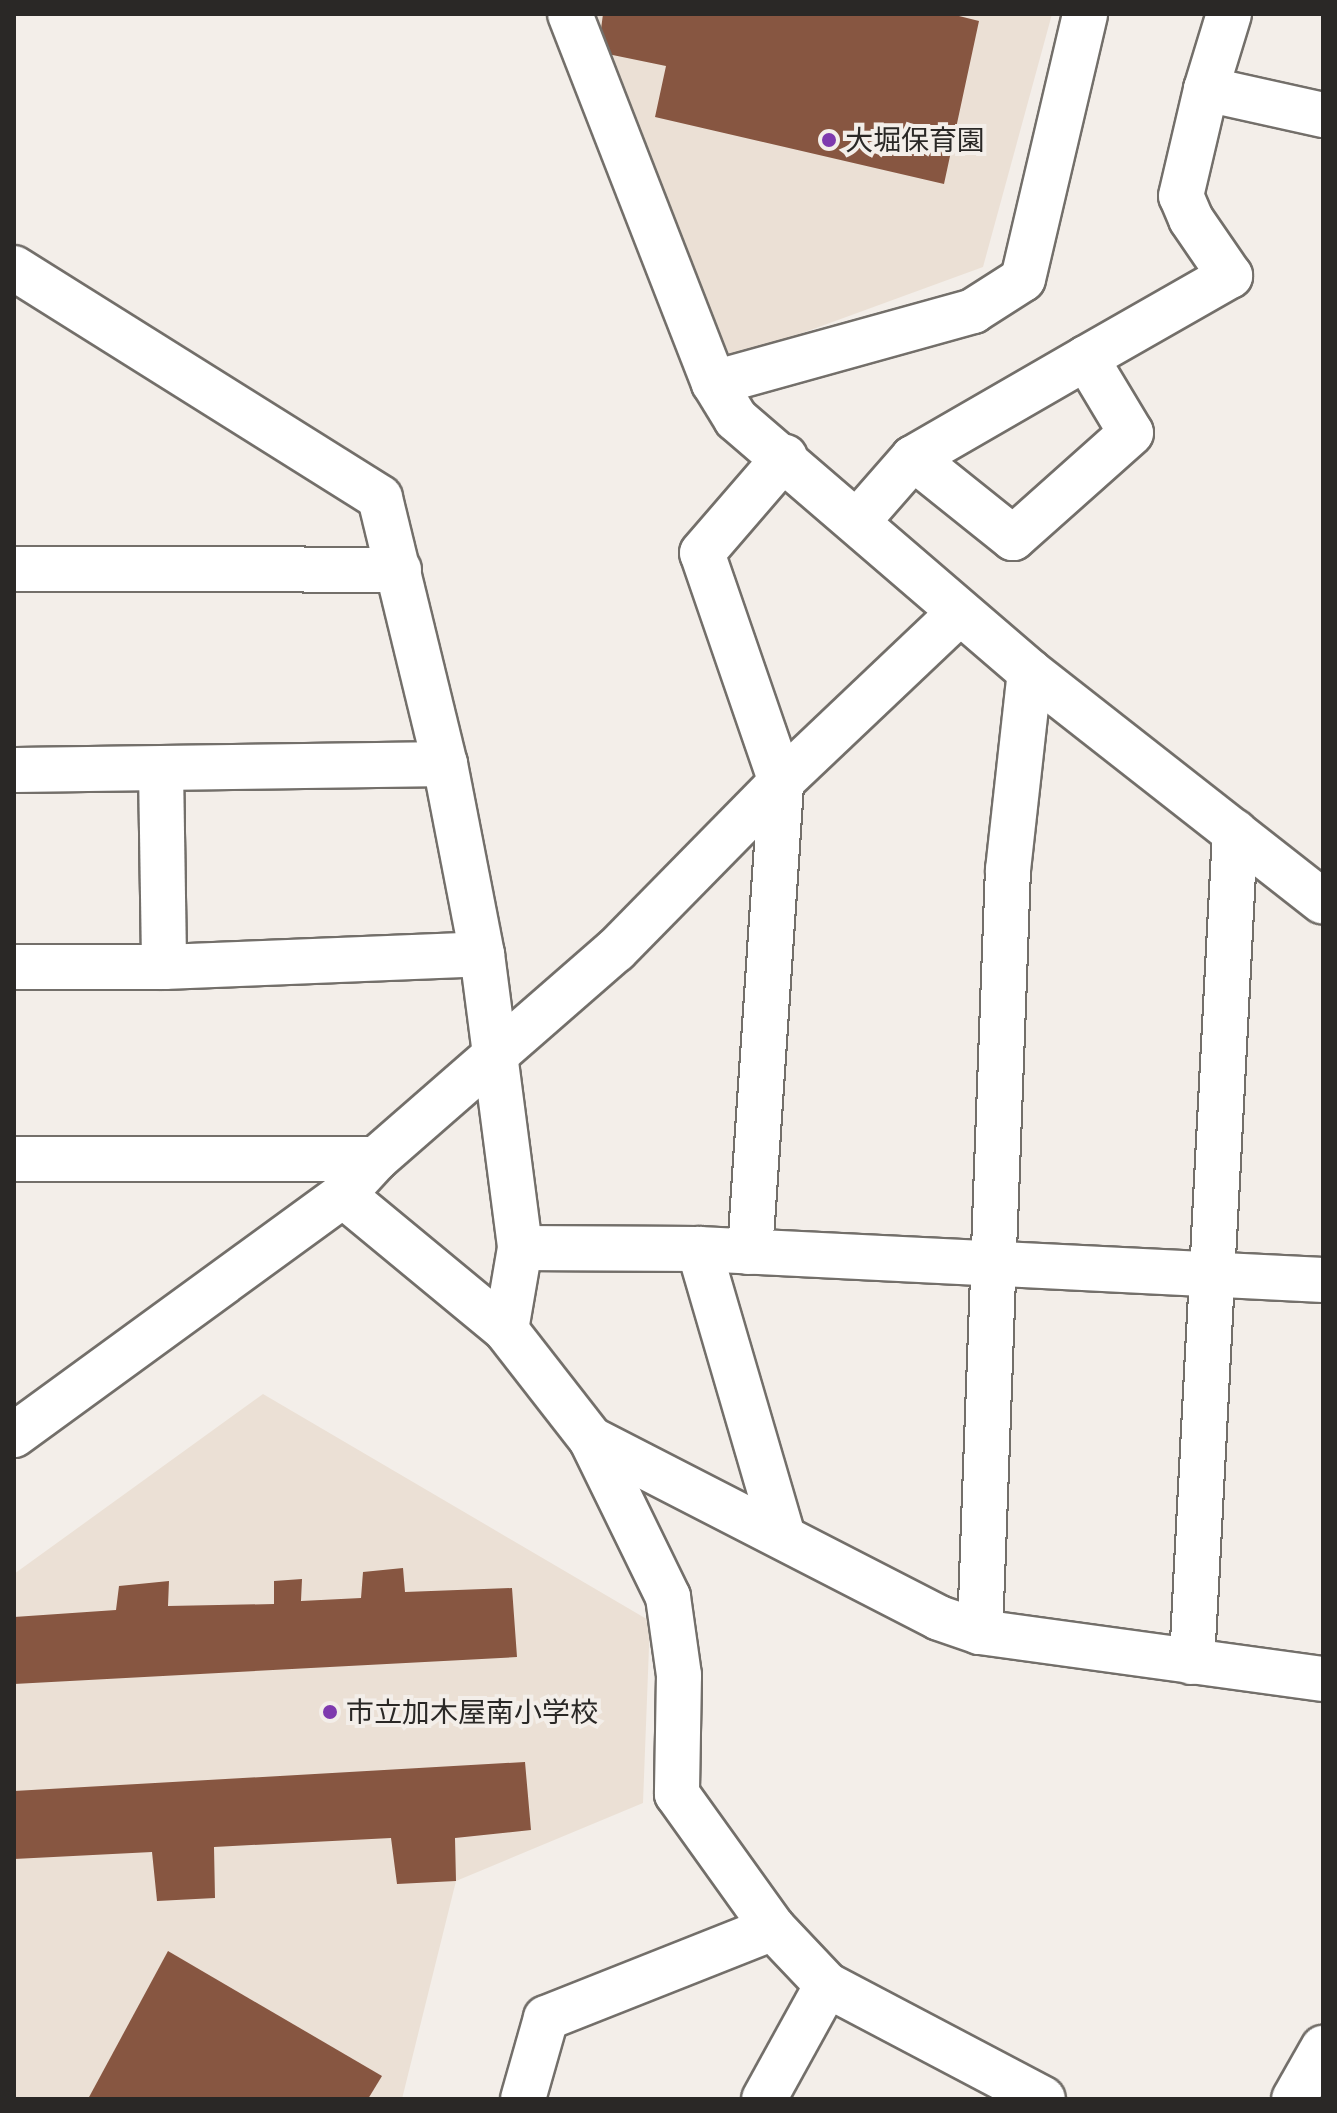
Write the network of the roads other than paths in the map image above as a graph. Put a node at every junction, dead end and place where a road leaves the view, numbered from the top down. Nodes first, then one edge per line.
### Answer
1 (570, 14) edge
2 (1085, 14) edge
3 (1229, 14) edge
4 (1206, 89) junction
5 (1323, 115) edge
6 (14, 268) edge
7 (1086, 358) junction
8 (714, 383) junction
9 (785, 457) junction
10 (913, 458) junction
11 (857, 522) junction
12 (14, 569) edge
13 (399, 570) junction
14 (959, 613) junction
15 (1030, 672) junction
16 (14, 761) edge
17 (445, 764) junction
18 (161, 769) junction
19 (781, 782) junction
20 (1235, 832) junction
21 (1323, 902) edge
22 (482, 954) junction
23 (14, 967) edge
24 (164, 967) junction
25 (496, 1056) junction
26 (14, 1159) edge
27 (376, 1159) junction
28 (343, 1195) junction
29 (520, 1248) junction
30 (699, 1249) junction
31 (750, 1252) junction
32 (996, 1262) junction
33 (1215, 1275) junction
34 (1323, 1280) edge
35 (506, 1330) junction
36 (14, 1435) edge
37 (591, 1439) junction
38 (783, 1536) junction
39 (980, 1632) junction
40 (1192, 1662) junction
41 (1323, 1679) edge
42 (773, 1928) junction
43 (827, 1985) junction
44 (1323, 2048) edge
45 (980, 2083) edge
46 (523, 2099) edge
47 (764, 2099) edge
48 (1043, 2099) edge
49 (1294, 2099) edge

1 - 8 street
2 - 8 street
3 - 4 street
4 - 5 street
4 - 7 street
6 - 13 street
7 - 10 street
7 - 10 street
8 - 9 street
9 - 11 street
9 - 19 street
10 - 11 street
11 - 14 street
12 - 13 street
13 - 17 street
14 - 15 street
14 - 19 street
15 - 20 street
15 - 32 street
16 - 18 street
17 - 18 street
17 - 22 street
18 - 24 street
19 - 25 street
19 - 31 street
20 - 21 street
20 - 33 street
22 - 24 street
22 - 25 street
23 - 24 street
25 - 27 street
25 - 29 street
26 - 27 street
27 - 28 street
28 - 35 street
28 - 36 street
29 - 30 street
29 - 35 street
30 - 31 street
30 - 38 street
31 - 32 street
32 - 33 street
32 - 39 street
33 - 34 street
33 - 40 street
35 - 37 street
37 - 38 street
37 - 42 street
38 - 39 street
39 - 40 street
40 - 41 street
42 - 43 street
42 - 46 street
43 - 45 street
43 - 47 street
44 - 49 street
45 - 48 street

